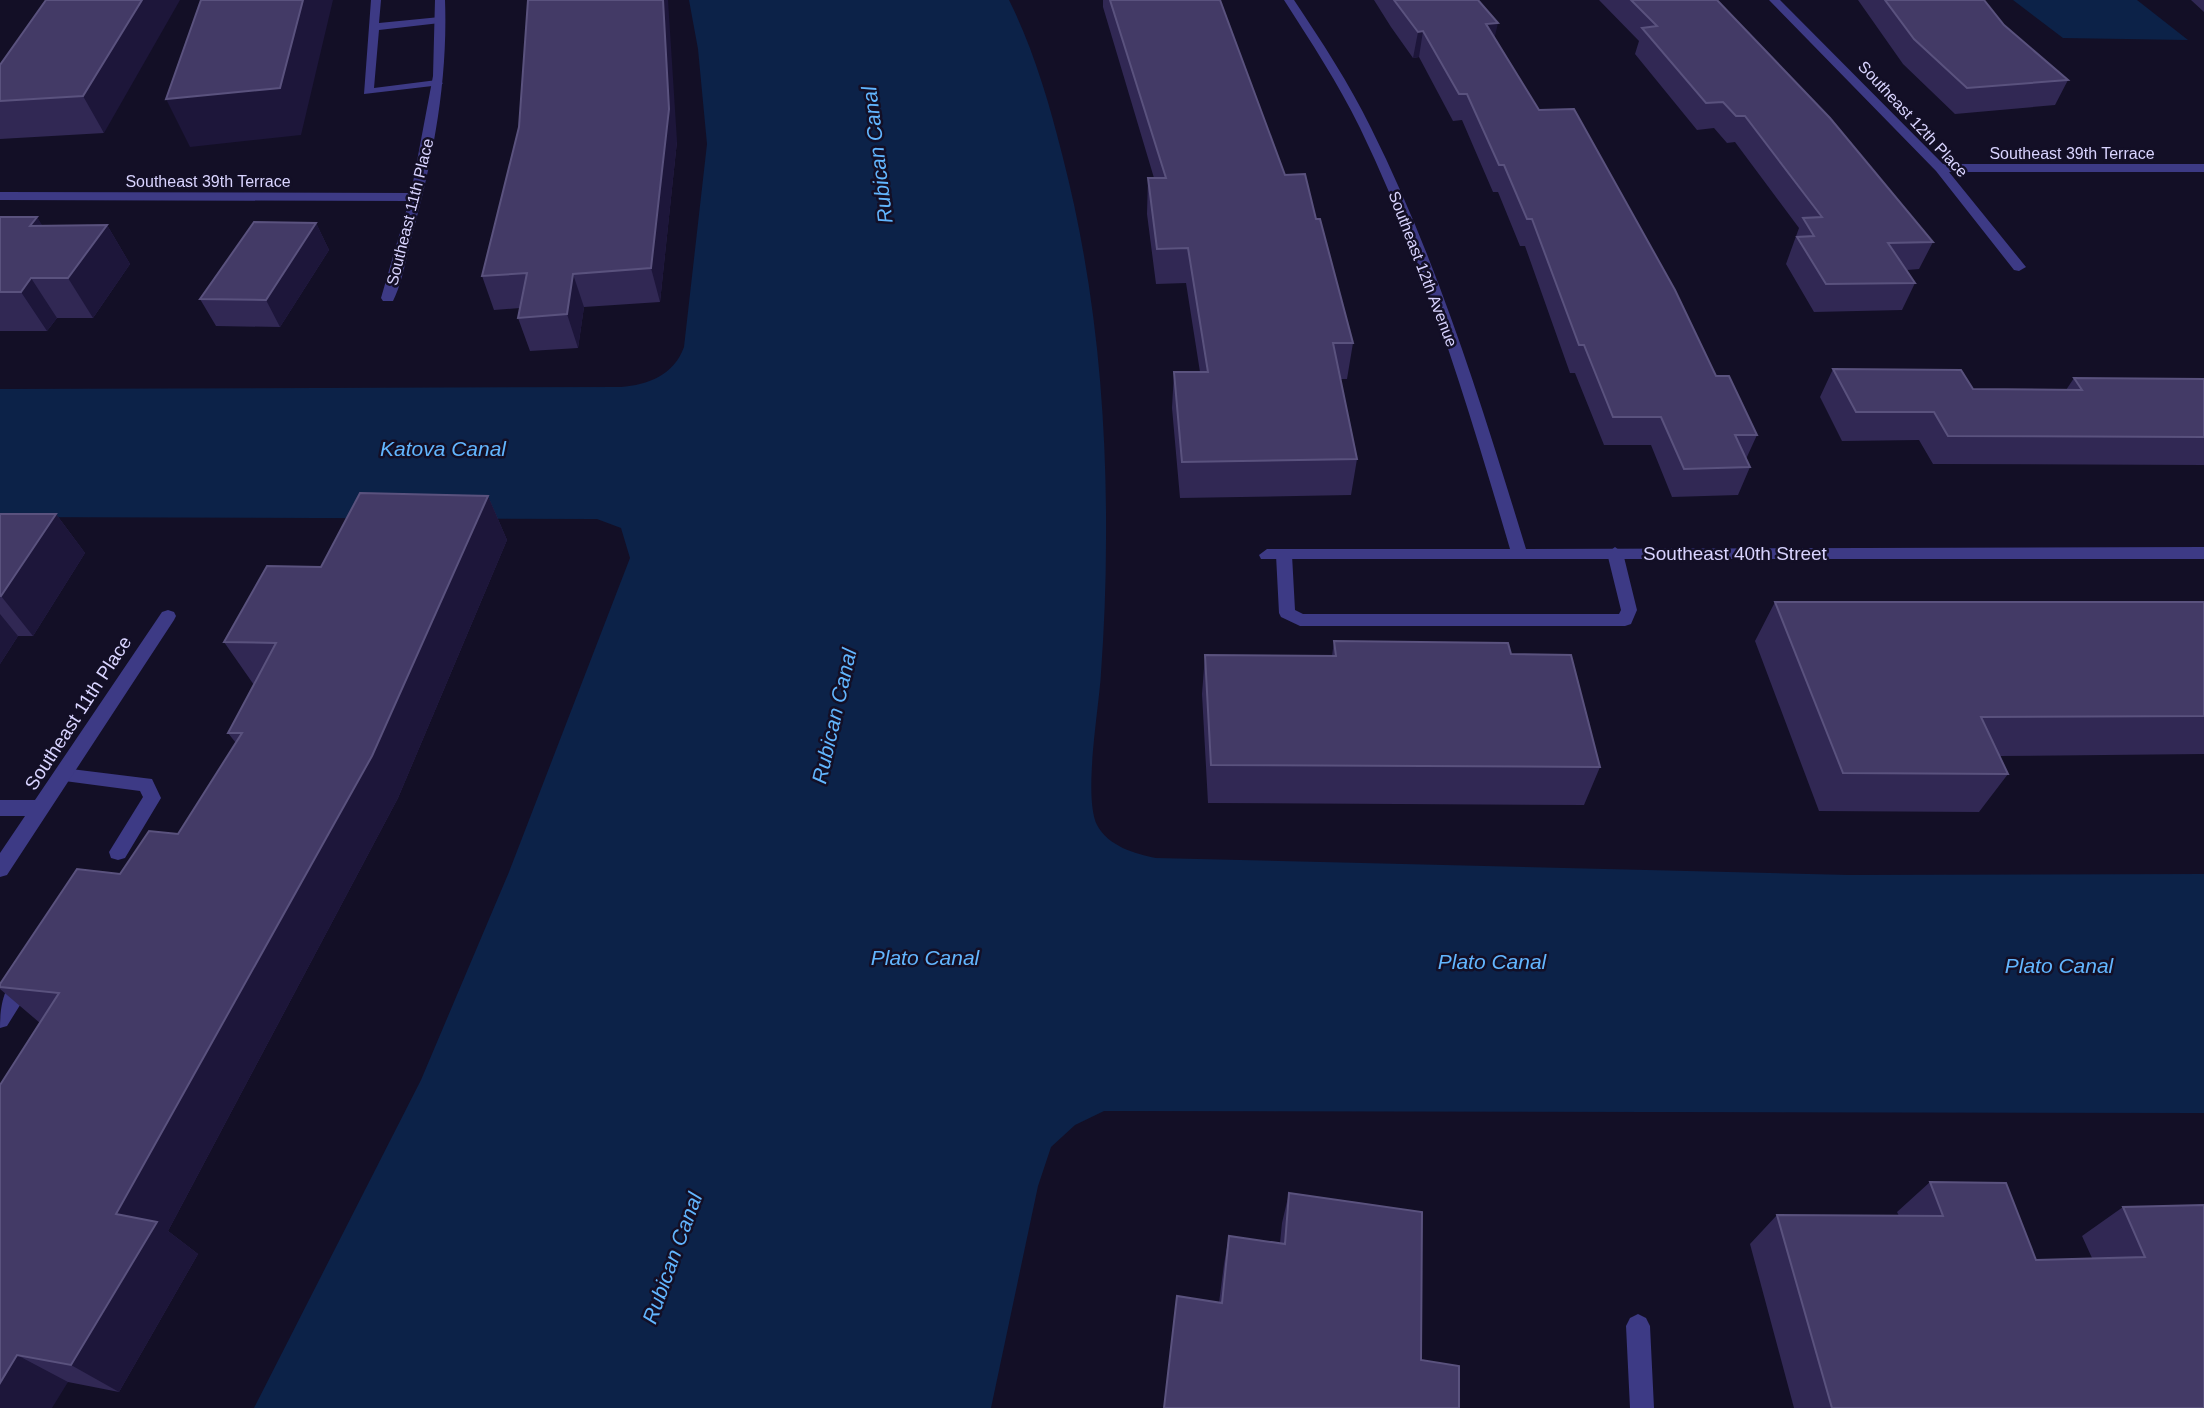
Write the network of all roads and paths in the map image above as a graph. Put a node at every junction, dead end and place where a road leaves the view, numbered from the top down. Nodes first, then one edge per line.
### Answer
1 (376, 0) edge
2 (440, 0) edge
3 (1289, 0) edge
4 (1774, 0) edge
5 (440, 20) junction
6 (374, 27) junction
7 (437, 83) junction
8 (1940, 168) junction
9 (2204, 168) edge
10 (0, 196) edge
11 (416, 197) junction
12 (2019, 267) dead end
13 (388, 298) dead end
14 (1519, 553) junction
15 (1615, 553) junction
16 (2204, 553) edge
17 (168, 616) dead end
18 (63, 775) junction
19 (0, 808) edge
20 (41, 808) junction
21 (118, 852) dead end
22 (0, 869) edge
23 (35, 967) edge
24 (0, 1019) edge
25 (1637, 1326) dead end
26 (1642, 1408) edge

1 - 6 street
2 - 5 street, Southeast 11th Place
3 - 14 street, Southeast 12th Avenue
4 - 8 street, Southeast 12th Place
5 - 6 street
5 - 7 street, Southeast 11th Place
6 - 7 street
7 - 11 street, Southeast 11th Place
8 - 9 street, Southeast 39th Terrace
8 - 12 street, Southeast 12th Place
10 - 11 street, Southeast 39th Terrace
11 - 13 street, Southeast 11th Place
14 - 15 street, Southeast 40th Street
14 - 15 street, Southeast 40th Street
15 - 16 street, Southeast 40th Street
17 - 18 street, Southeast 11th Place
18 - 20 street, Southeast 11th Place
18 - 21 street
19 - 20 street
20 - 22 street, Southeast 11th Place
23 - 24 street
25 - 26 street

